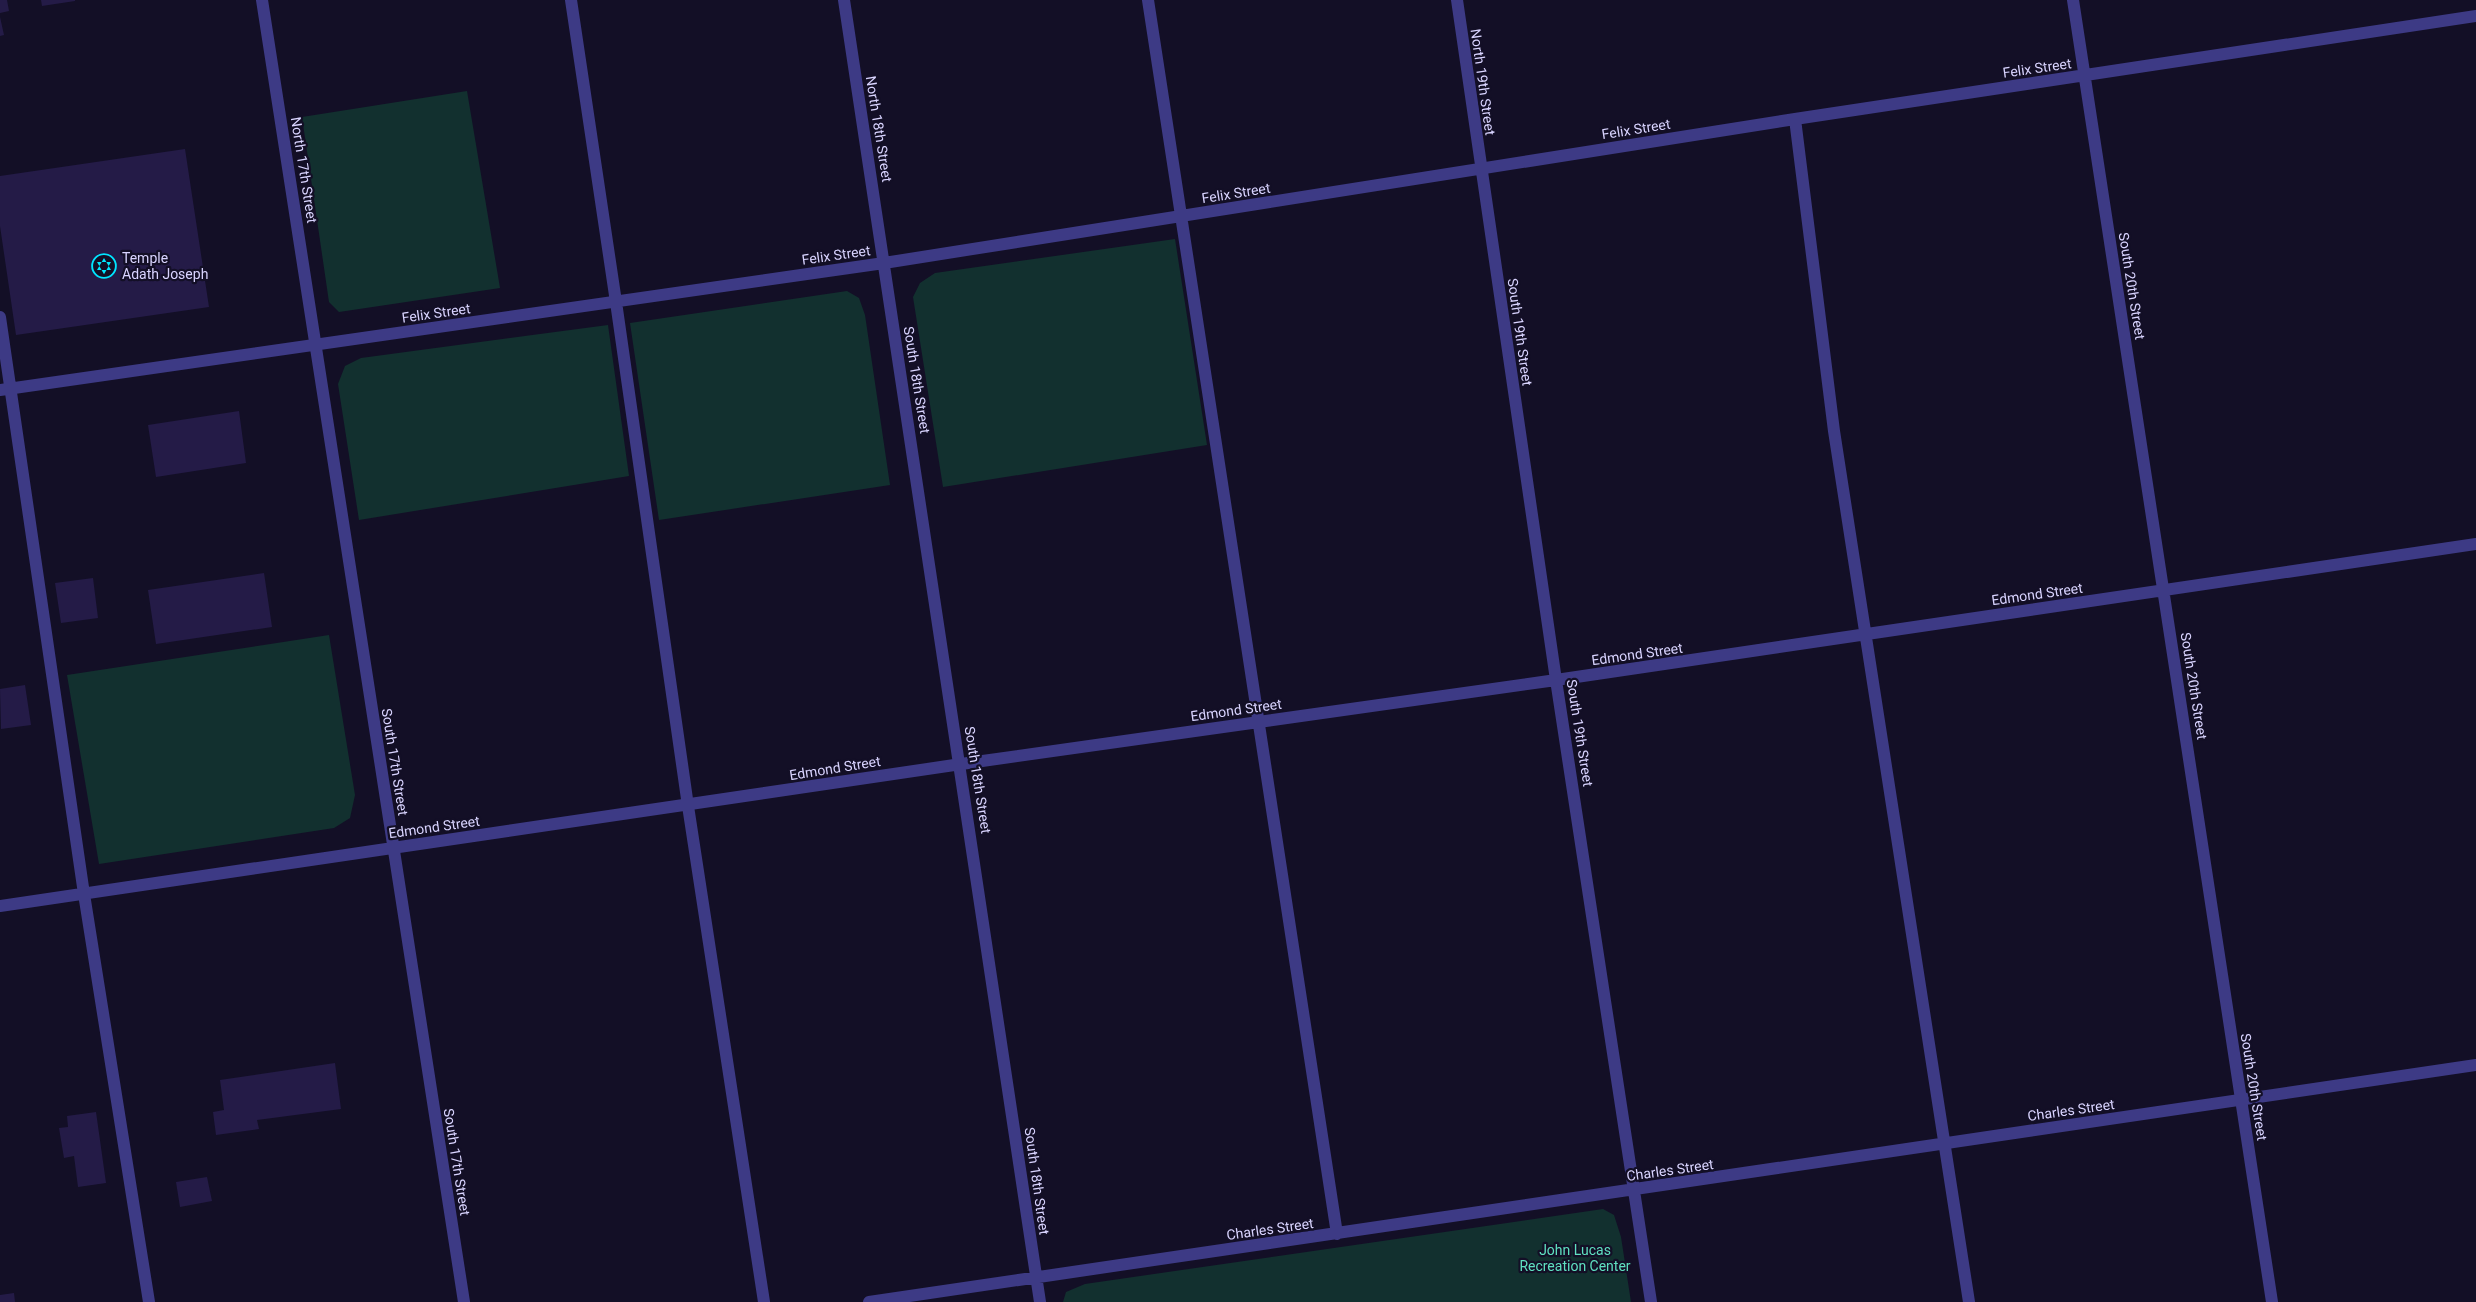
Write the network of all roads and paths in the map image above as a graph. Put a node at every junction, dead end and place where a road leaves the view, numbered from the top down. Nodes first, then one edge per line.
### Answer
1 (262, 0) edge
2 (571, 0) edge
3 (844, 0) edge
4 (1148, 0) edge
5 (1457, 0) edge
6 (2073, 0) edge
7 (2476, 16) edge
8 (2084, 76) junction
9 (1795, 119) junction
10 (1480, 168) junction
11 (1182, 216) junction
12 (884, 263) junction
13 (616, 302) junction
14 (0, 317) edge
15 (317, 345) junction
16 (5, 389) edge
17 (2476, 544) edge
18 (2164, 590) junction
19 (1866, 635) junction
20 (1556, 680) junction
21 (1260, 722) junction
22 (961, 764) junction
23 (688, 806) junction
24 (394, 848) junction
25 (84, 894) junction
26 (0, 906) edge
27 (2476, 1065) edge
28 (2241, 1100) junction
29 (1946, 1144) junction
30 (1634, 1191) junction
31 (1337, 1234) junction
32 (1037, 1278) junction
33 (149, 1302) edge
34 (464, 1302) edge
35 (764, 1302) edge
36 (869, 1302) edge
37 (1040, 1302) edge
38 (1652, 1302) edge
39 (1969, 1302) edge
40 (2272, 1302) edge

1 - 15 street, North 17th Street
2 - 13 street
3 - 12 street, North 18th Street
4 - 11 street
5 - 10 street, North 19th Street
6 - 8 street, South 20th Street
7 - 8 street, Felix Street
8 - 9 street, Felix Street
8 - 18 street, South 20th Street
9 - 10 street, Felix Street
9 - 19 street
10 - 11 street, Felix Street
10 - 20 street, South 19th Street
11 - 12 street, Felix Street
11 - 21 street
12 - 13 street, Felix Street
12 - 22 street, South 18th Street
13 - 15 street, Felix Street
13 - 23 street
14 - 16 street
15 - 16 street, Felix Street
15 - 24 street, South 17th Street
16 - 25 street
17 - 18 street, Edmond Street
18 - 19 street, Edmond Street
18 - 28 street, South 20th Street
19 - 20 street, Edmond Street
19 - 29 street
20 - 21 street, Edmond Street
20 - 30 street, South 19th Street
21 - 22 street, Edmond Street
21 - 31 street
22 - 23 street, Edmond Street
22 - 32 street, South 18th Street
23 - 24 street, Edmond Street
23 - 35 street
24 - 25 street, Edmond Street
24 - 34 street, South 17th Street
25 - 26 street, Edmond Street
25 - 33 street
27 - 28 street, Charles Street
28 - 29 street, Charles Street
28 - 40 street, South 20th Street
29 - 30 street, Charles Street
29 - 39 street
30 - 31 street, Charles Street
30 - 38 street, South 19th Street
31 - 32 street, Charles Street
32 - 36 street, Charles Street
32 - 37 street, South 18th Street

